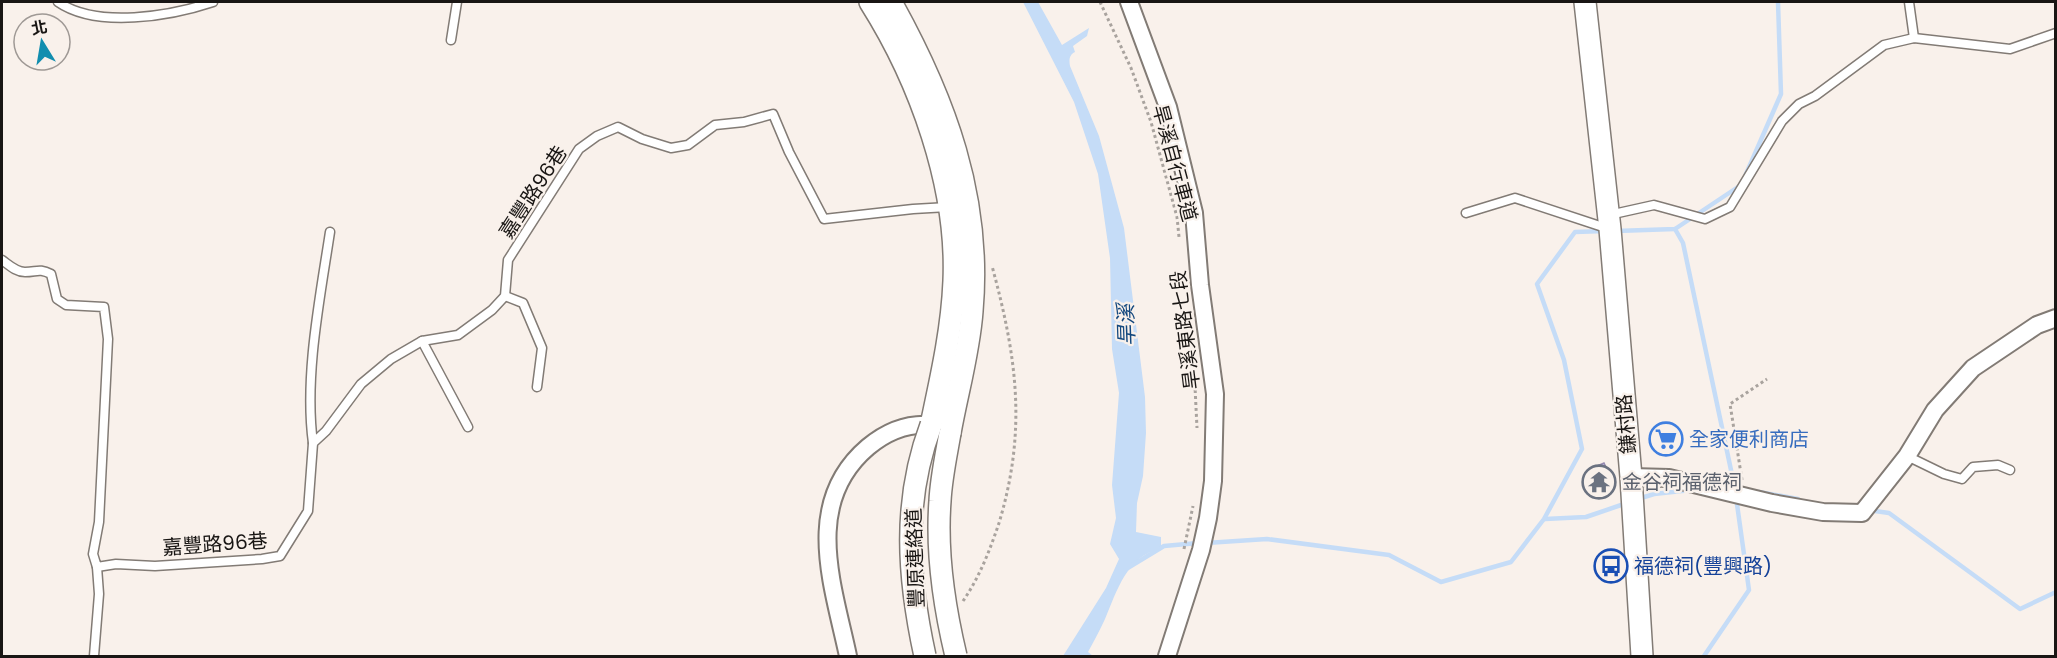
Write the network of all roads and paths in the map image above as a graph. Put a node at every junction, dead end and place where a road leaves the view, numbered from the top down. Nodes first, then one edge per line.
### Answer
1 (58, 2) edge
2 (213, 2) edge
3 (457, 2) edge
4 (870, 2) edge
5 (891, 2) edge
6 (1100, 2) edge
7 (1129, 2) edge
8 (1586, 2) edge
9 (1909, 2) edge
10 (2055, 33) edge
11 (1914, 38) junction
12 (451, 40) dead end
13 (949, 207) junction
14 (1466, 213) dead end
15 (1609, 222) junction
16 (330, 232) dead end
17 (1179, 240) dead end
18 (2, 260) edge
19 (505, 296) junction
20 (2055, 318) edge
21 (422, 341) junction
22 (1194, 361) dead end
23 (1767, 379) dead end
24 (537, 387) dead end
25 (468, 427) dead end
26 (1197, 428) dead end
27 (940, 429) junction
28 (313, 443) junction
29 (1907, 456) junction
30 (2010, 470) dead end
31 (1631, 477) junction
32 (1195, 496) dead end
33 (1745, 496) junction
34 (1183, 554) dead end
35 (97, 567) junction
36 (94, 657) edge
37 (848, 657) edge
38 (925, 657) edge
39 (956, 657) edge
40 (1167, 657) edge
41 (1642, 657) edge

1 - 2 lane
3 - 12 lane
4 - 13 street
5 - 27 street
6 - 17 path, 旱溪自行車道
7 - 40 street, 旱溪東路七段
8 - 15 street, 鎌村路
9 - 11 lane
10 - 11 lane
11 - 15 lane
13 - 19 lane, 嘉豐路96巷
13 - 27 street
14 - 15 lane
15 - 31 street, 鎌村路
16 - 28 lane
18 - 35 lane
19 - 21 lane
19 - 24 lane
20 - 29 street, 鎌村路
21 - 25 lane
21 - 28 lane
22 - 26 path
23 - 33 path
27 - 37 street
27 - 38 street, 豐原連絡道, bridge
27 - 39 street, 豐原連絡道, bridge
28 - 35 lane, 嘉豐路96巷
29 - 30 lane
29 - 33 street, 鎌村路
31 - 33 street, 鎌村路
31 - 41 street
32 - 34 path
35 - 36 lane

